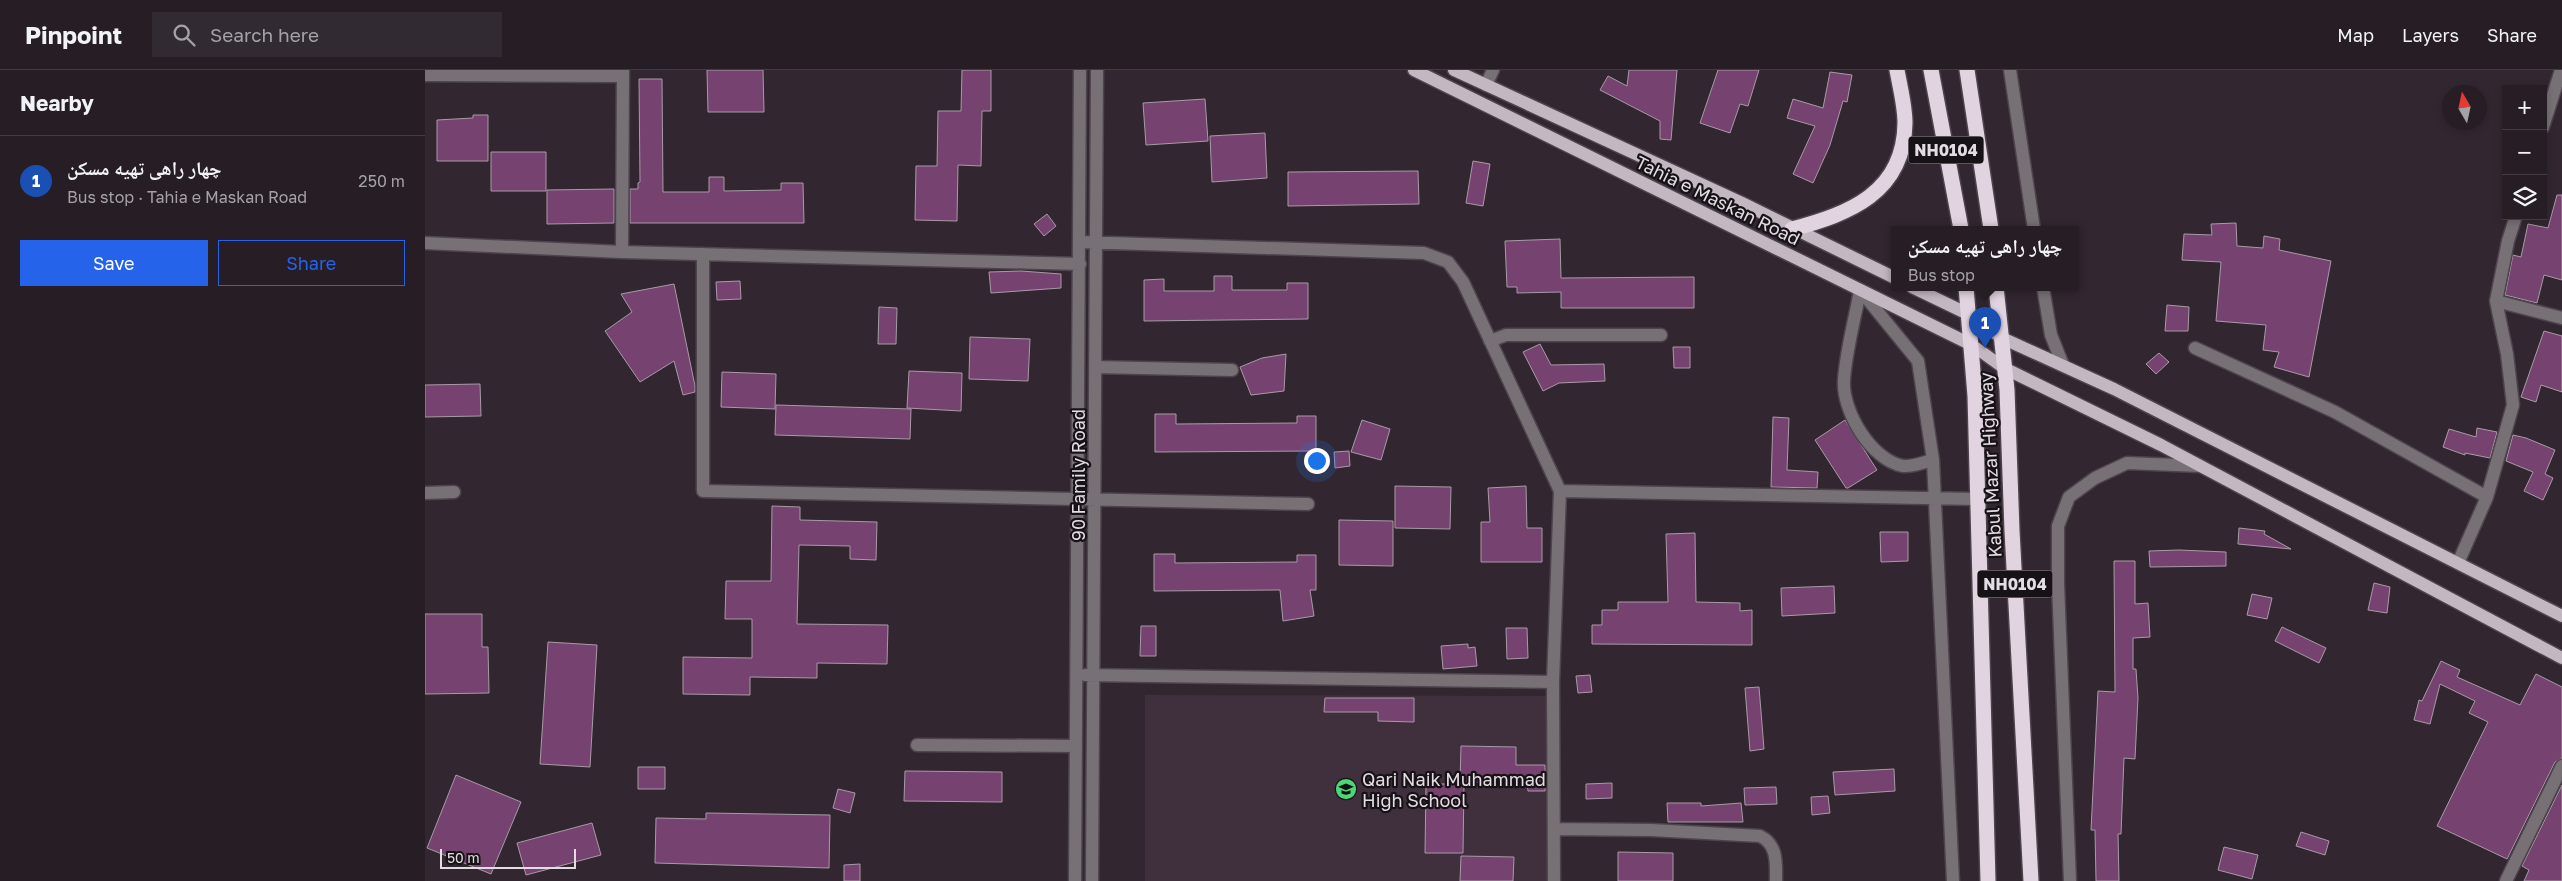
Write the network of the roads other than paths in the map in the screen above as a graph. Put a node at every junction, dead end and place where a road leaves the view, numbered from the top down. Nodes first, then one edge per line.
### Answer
1 (1081, 70) edge
2 (1097, 70) edge
3 (1413, 70) edge
4 (1454, 70) edge
5 (1493, 70) edge
6 (1897, 70) edge
7 (1931, 70) edge
8 (1967, 70) edge
9 (2010, 70) edge
10 (2561, 70) edge
11 (623, 73) edge
12 (425, 75) edge
13 (1486, 85) junction
14 (2547, 114) edge
15 (2515, 220) edge
16 (1960, 226) edge
17 (1991, 226) edge
18 (2034, 226) edge
19 (1792, 229) junction
20 (1080, 242) junction
21 (1096, 242) junction
22 (425, 243) edge
23 (622, 252) junction
24 (703, 254) junction
25 (1080, 264) junction
26 (1891, 276) edge
27 (1860, 290) junction
28 (1920, 291) edge
29 (1966, 291) edge
30 (1996, 291) edge
31 (2044, 291) edge
32 (2496, 301) junction
33 (1969, 314) junction
34 (2562, 318) edge
35 (1661, 335) dead end
36 (2001, 338) junction
37 (1490, 342) junction
38 (1972, 345) junction
39 (2195, 348) dead end
40 (2063, 365) junction
41 (1095, 367) junction
42 (2004, 368) junction
43 (1232, 370) dead end
44 (1933, 460) junction
45 (2200, 466) junction
46 (1560, 491) junction
47 (425, 492) edge
48 (454, 492) dead end
49 (2487, 496) junction
50 (1079, 498) junction
51 (1096, 498) junction
52 (1935, 498) junction
53 (1976, 499) junction
54 (1308, 504) dead end
55 (2458, 563) junction
56 (2562, 616) edge
57 (2562, 658) edge
58 (1076, 675) junction
59 (1092, 675) junction
60 (1553, 682) junction
61 (917, 746) dead end
62 (1076, 746) junction
63 (2562, 766) edge
64 (1553, 829) junction
65 (2031, 880) edge
66 (1075, 881) edge
67 (1092, 881) edge
68 (1554, 881) edge
69 (1776, 881) edge
70 (1953, 881) edge
71 (1988, 881) edge
72 (2070, 881) edge
73 (2506, 881) edge

1 - 20 street, 90 Family Road
2 - 21 street, 90 Family Road
3 - 27 main road, Tahia e Maskan Road
4 - 13 main road, Tahia e Maskan Road
5 - 13 street
6 - 19 highway
7 - 16 highway, NH0104
8 - 17 highway, NH0104
9 - 18 street
10 - 14 street
11 - 12 street
11 - 23 street
13 - 19 main road, Tahia e Maskan Road
15 - 32 street
19 - 26 main road, Tahia e Maskan Road
20 - 21 street
20 - 25 street, 90 Family Road
21 - 37 street
21 - 41 street, 90 Family Road
22 - 23 street
23 - 24 street
24 - 25 street
24 - 50 street
25 - 50 street, 90 Family Road
27 - 38 main road, Tahia e Maskan Road
27 - 44 street
27 - 44 street
28 - 33 main road
29 - 33 highway, Kabul Mazar Highway / NH0104
30 - 36 highway, Kabul Mazar Highway / NH0104
31 - 40 street
32 - 34 street
32 - 49 street
33 - 36 main road
33 - 38 highway, Kabul Mazar Highway / NH0104
35 - 37 street
36 - 40 main road
36 - 42 highway, Kabul Mazar Highway / NH0104
37 - 46 street
38 - 42 main road, Tahia e Maskan Road
38 - 53 highway, Kabul Mazar Highway / NH0104
39 - 49 street
40 - 55 main road
41 - 43 street
41 - 51 street, 90 Family Road
42 - 45 main road, Tahia e Maskan Road
42 - 65 highway, Kabul Mazar Highway / NH0104
44 - 52 street
45 - 57 main road, Tahia e Maskan Road
45 - 72 street
46 - 52 street
46 - 60 street
47 - 48 street
49 - 55 street
50 - 51 street
50 - 58 street, 90 Family Road
51 - 54 street
51 - 59 street, 90 Family Road
52 - 53 street
52 - 70 street
53 - 71 highway, Kabul Mazar Highway / NH0104
55 - 56 main road
58 - 59 street
58 - 62 street, 90 Family Road
59 - 60 street
59 - 67 street, 90 Family Road
60 - 64 street
61 - 62 street
62 - 66 street, 90 Family Road
63 - 73 street
64 - 68 street
64 - 69 street

